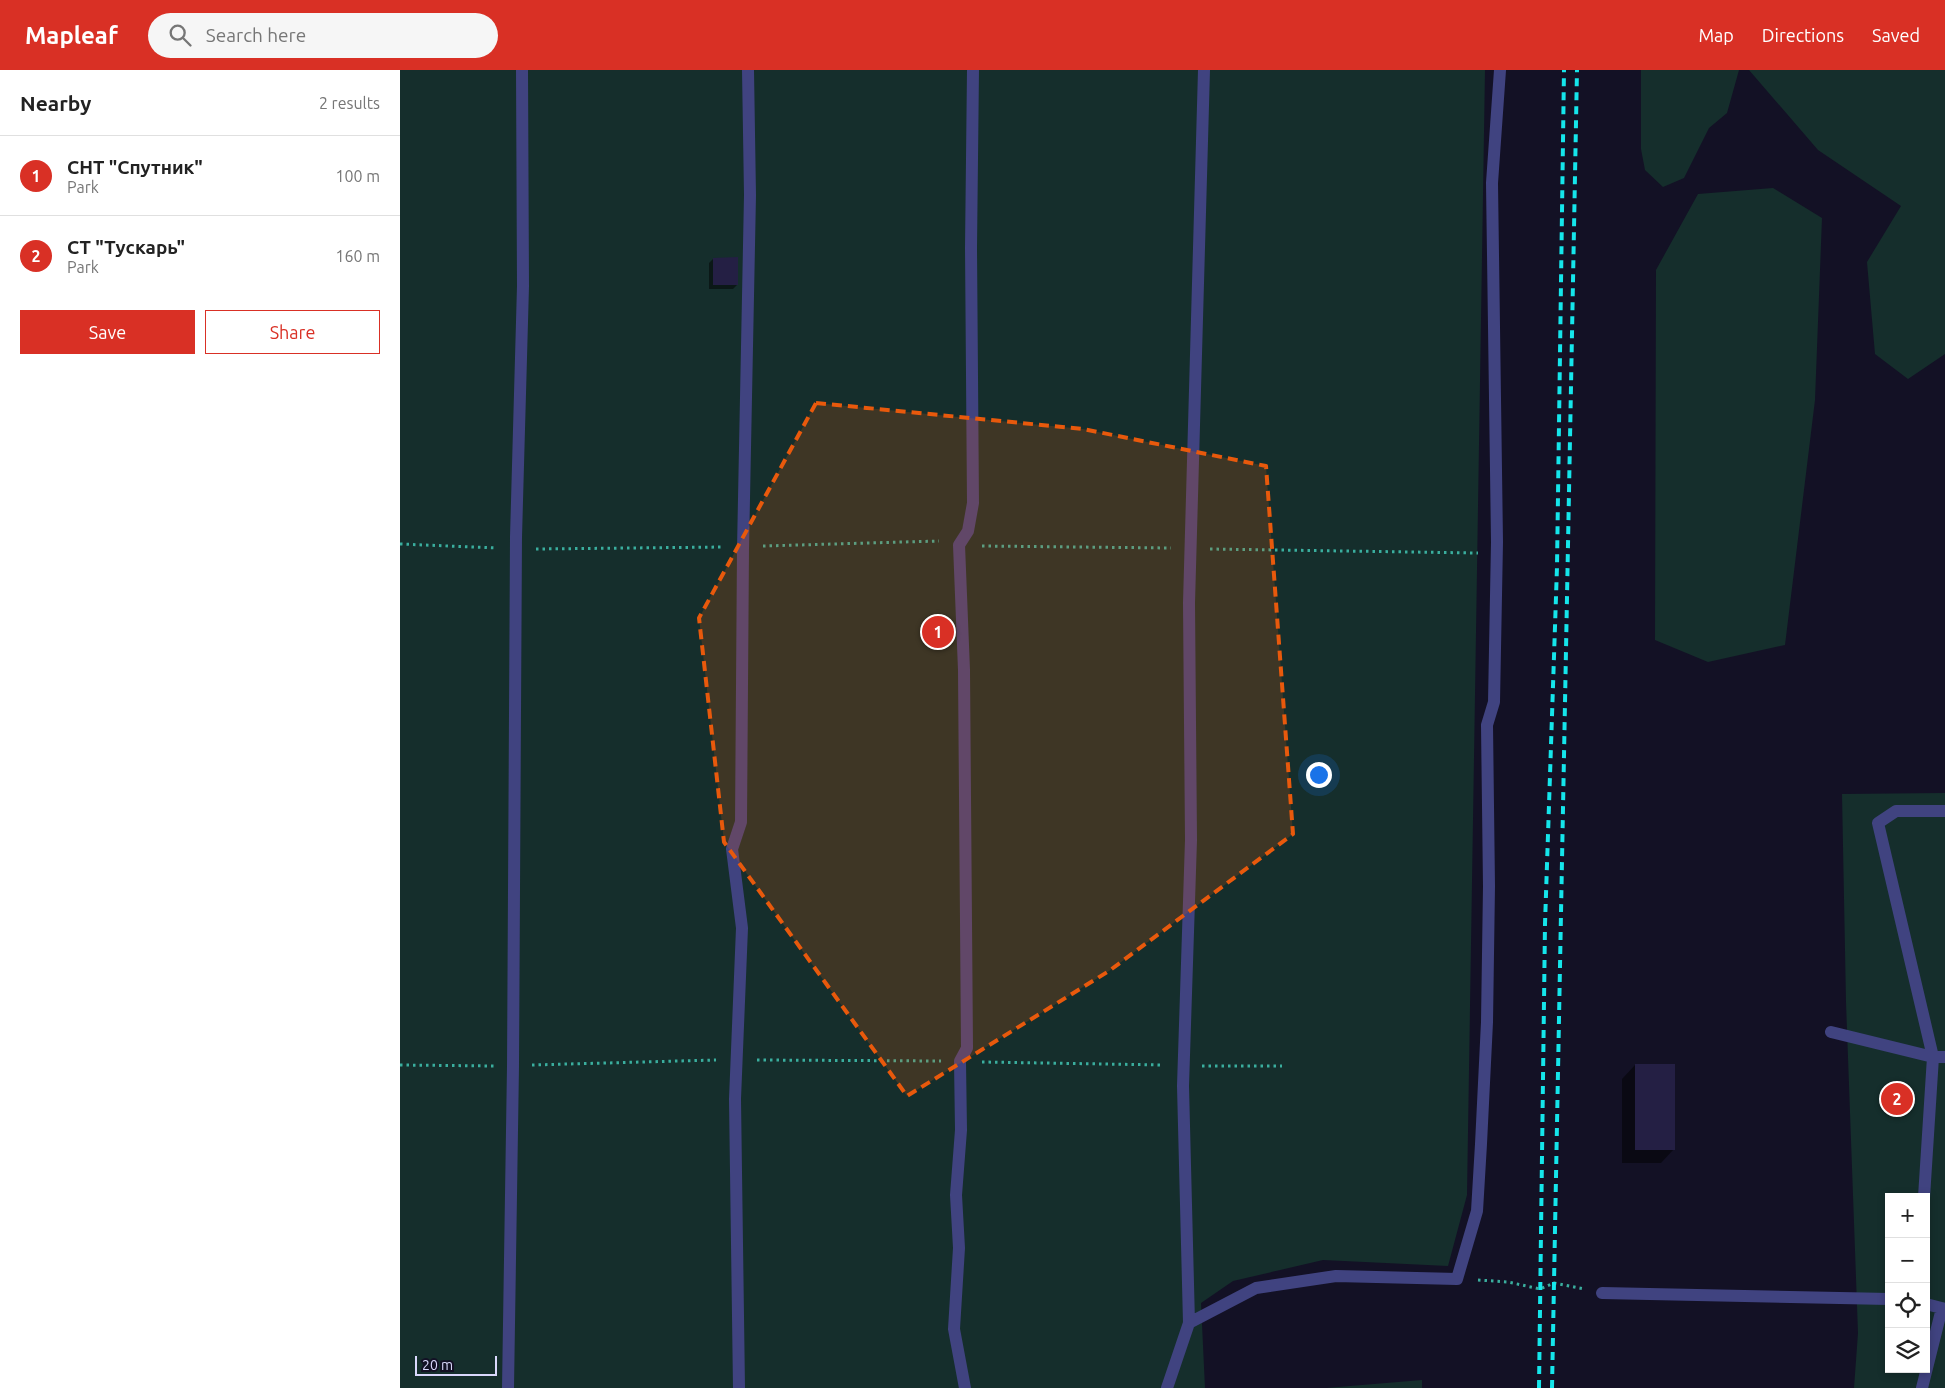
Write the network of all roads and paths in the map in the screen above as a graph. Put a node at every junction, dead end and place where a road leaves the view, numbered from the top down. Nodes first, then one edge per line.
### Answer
1 (522, 70) edge
2 (748, 70) edge
3 (973, 70) edge
4 (1204, 70) edge
5 (1500, 70) edge
6 (1945, 811) edge
7 (1831, 1032) dead end
8 (1939, 1057) edge
9 (737, 1059) junction
10 (960, 1062) junction
11 (400, 1065) edge
12 (513, 1066) junction
13 (1184, 1066) junction
14 (1282, 1066) dead end
15 (1924, 1193) edge
16 (1457, 1279) junction
17 (1602, 1293) joint
18 (1885, 1299) edge
19 (1930, 1305) edge
20 (1944, 1308) edge
21 (1189, 1323) junction
22 (508, 1388) edge
23 (739, 1388) edge
24 (965, 1388) edge
25 (1167, 1388) edge
26 (1922, 1388) edge

1 - 12 street
2 - 9 street
3 - 10 street
4 - 13 street
5 - 16 street
6 - 8 street
7 - 8 street
8 - 15 street
9 - 10 path
9 - 12 path
9 - 23 street
10 - 13 path
10 - 24 street
11 - 12 path
12 - 22 street
13 - 14 path
13 - 21 street
16 - 17 path
16 - 21 street
17 - 18 street
19 - 20 street
20 - 26 street
21 - 25 street

